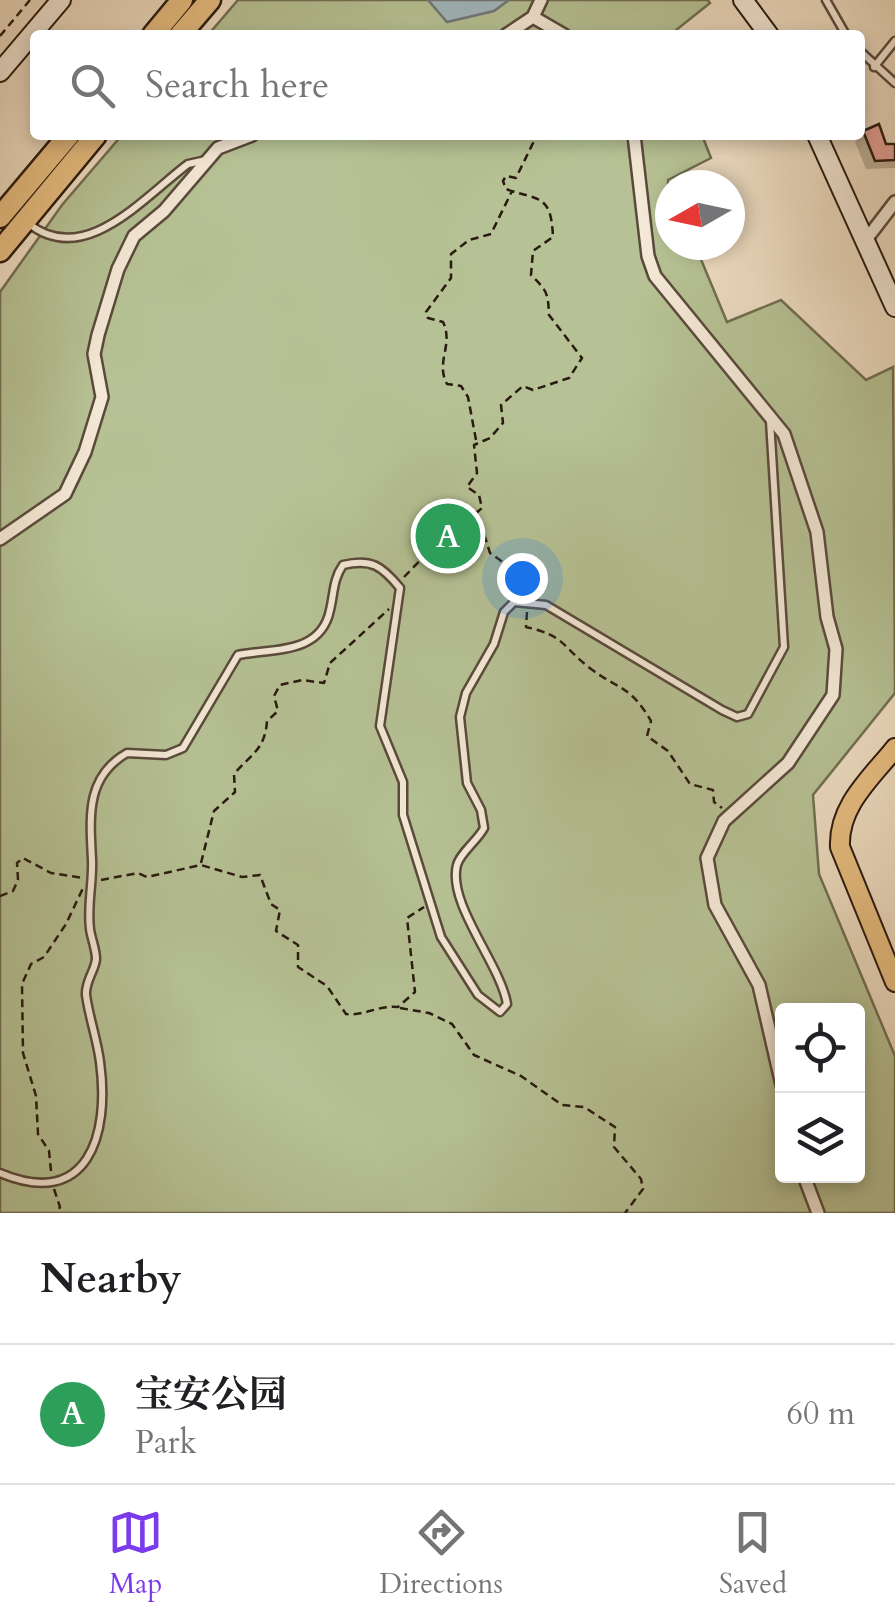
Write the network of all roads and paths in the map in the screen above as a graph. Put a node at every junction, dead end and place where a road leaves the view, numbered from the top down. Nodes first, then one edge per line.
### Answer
1 (30, 0) edge
2 (46, 0) edge
3 (60, 0) edge
4 (182, 0) edge
5 (210, 0) edge
6 (541, 0) edge
7 (742, 0) edge
8 (756, 0) edge
9 (826, 0) edge
10 (532, 17) junction
11 (35, 30) edge
12 (157, 30) edge
13 (184, 30) edge
14 (513, 30) edge
15 (555, 30) edge
16 (765, 30) edge
17 (777, 30) edge
18 (843, 30) edge
19 (0, 36) edge
20 (30, 36) edge
21 (895, 41) edge
22 (0, 54) edge
23 (865, 57) edge
24 (874, 67) junction
25 (0, 72) edge
26 (895, 83) edge
27 (65, 140) edge
28 (90, 140) edge
29 (239, 140) edge
30 (533, 140) edge
31 (635, 140) edge
32 (821, 140) edge
33 (832, 140) edge
34 (207, 160) junction
35 (512, 191) junction
36 (895, 202) edge
37 (8, 214) edge
38 (869, 236) junction
39 (0, 251) edge
40 (895, 280) edge
41 (895, 307) edge
42 (770, 414) junction
43 (476, 441) junction
44 (446, 534) dead end
45 (0, 539) edge
46 (400, 588) junction
47 (400, 602) junction
48 (518, 602) junction
49 (895, 748) edge
50 (895, 766) edge
51 (730, 814) junction
52 (201, 865) junction
53 (91, 877) junction
54 (0, 896) edge
55 (435, 909) junction
56 (895, 951) edge
57 (895, 982) edge
58 (398, 1007) junction
59 (775, 1054) edge
60 (0, 1173) edge
61 (52, 1183) junction
62 (807, 1183) edge
63 (56, 1213) edge
64 (625, 1213) edge
65 (818, 1213) edge

1 - 19 path
2 - 22 main road
3 - 11 main road
4 - 12 highway
5 - 13 highway
6 - 10 street
7 - 16 main road
8 - 17 main road
9 - 18 lane
10 - 14 street
10 - 15 street
20 - 25 main road
21 - 24 lane
23 - 24 lane
24 - 26 lane
27 - 37 highway
28 - 37 highway
29 - 34 street
30 - 35 path
31 - 42 street
32 - 38 main road
33 - 38 main road
34 - 37 lane
34 - 45 street
35 - 43 path
35 - 43 path
36 - 38 street
37 - 39 highway
38 - 40 main road
38 - 41 main road
42 - 48 lane
42 - 51 street
43 - 48 path
44 - 46 path
46 - 47 lane
46 - 53 lane
47 - 52 path
47 - 55 lane
48 - 51 path
48 - 55 lane
49 - 57 main road
50 - 56 main road
51 - 59 street
52 - 53 path
52 - 58 path
53 - 54 path
53 - 61 lane
53 - 61 path
55 - 58 path
58 - 64 path
60 - 61 lane
61 - 63 path
62 - 65 street

